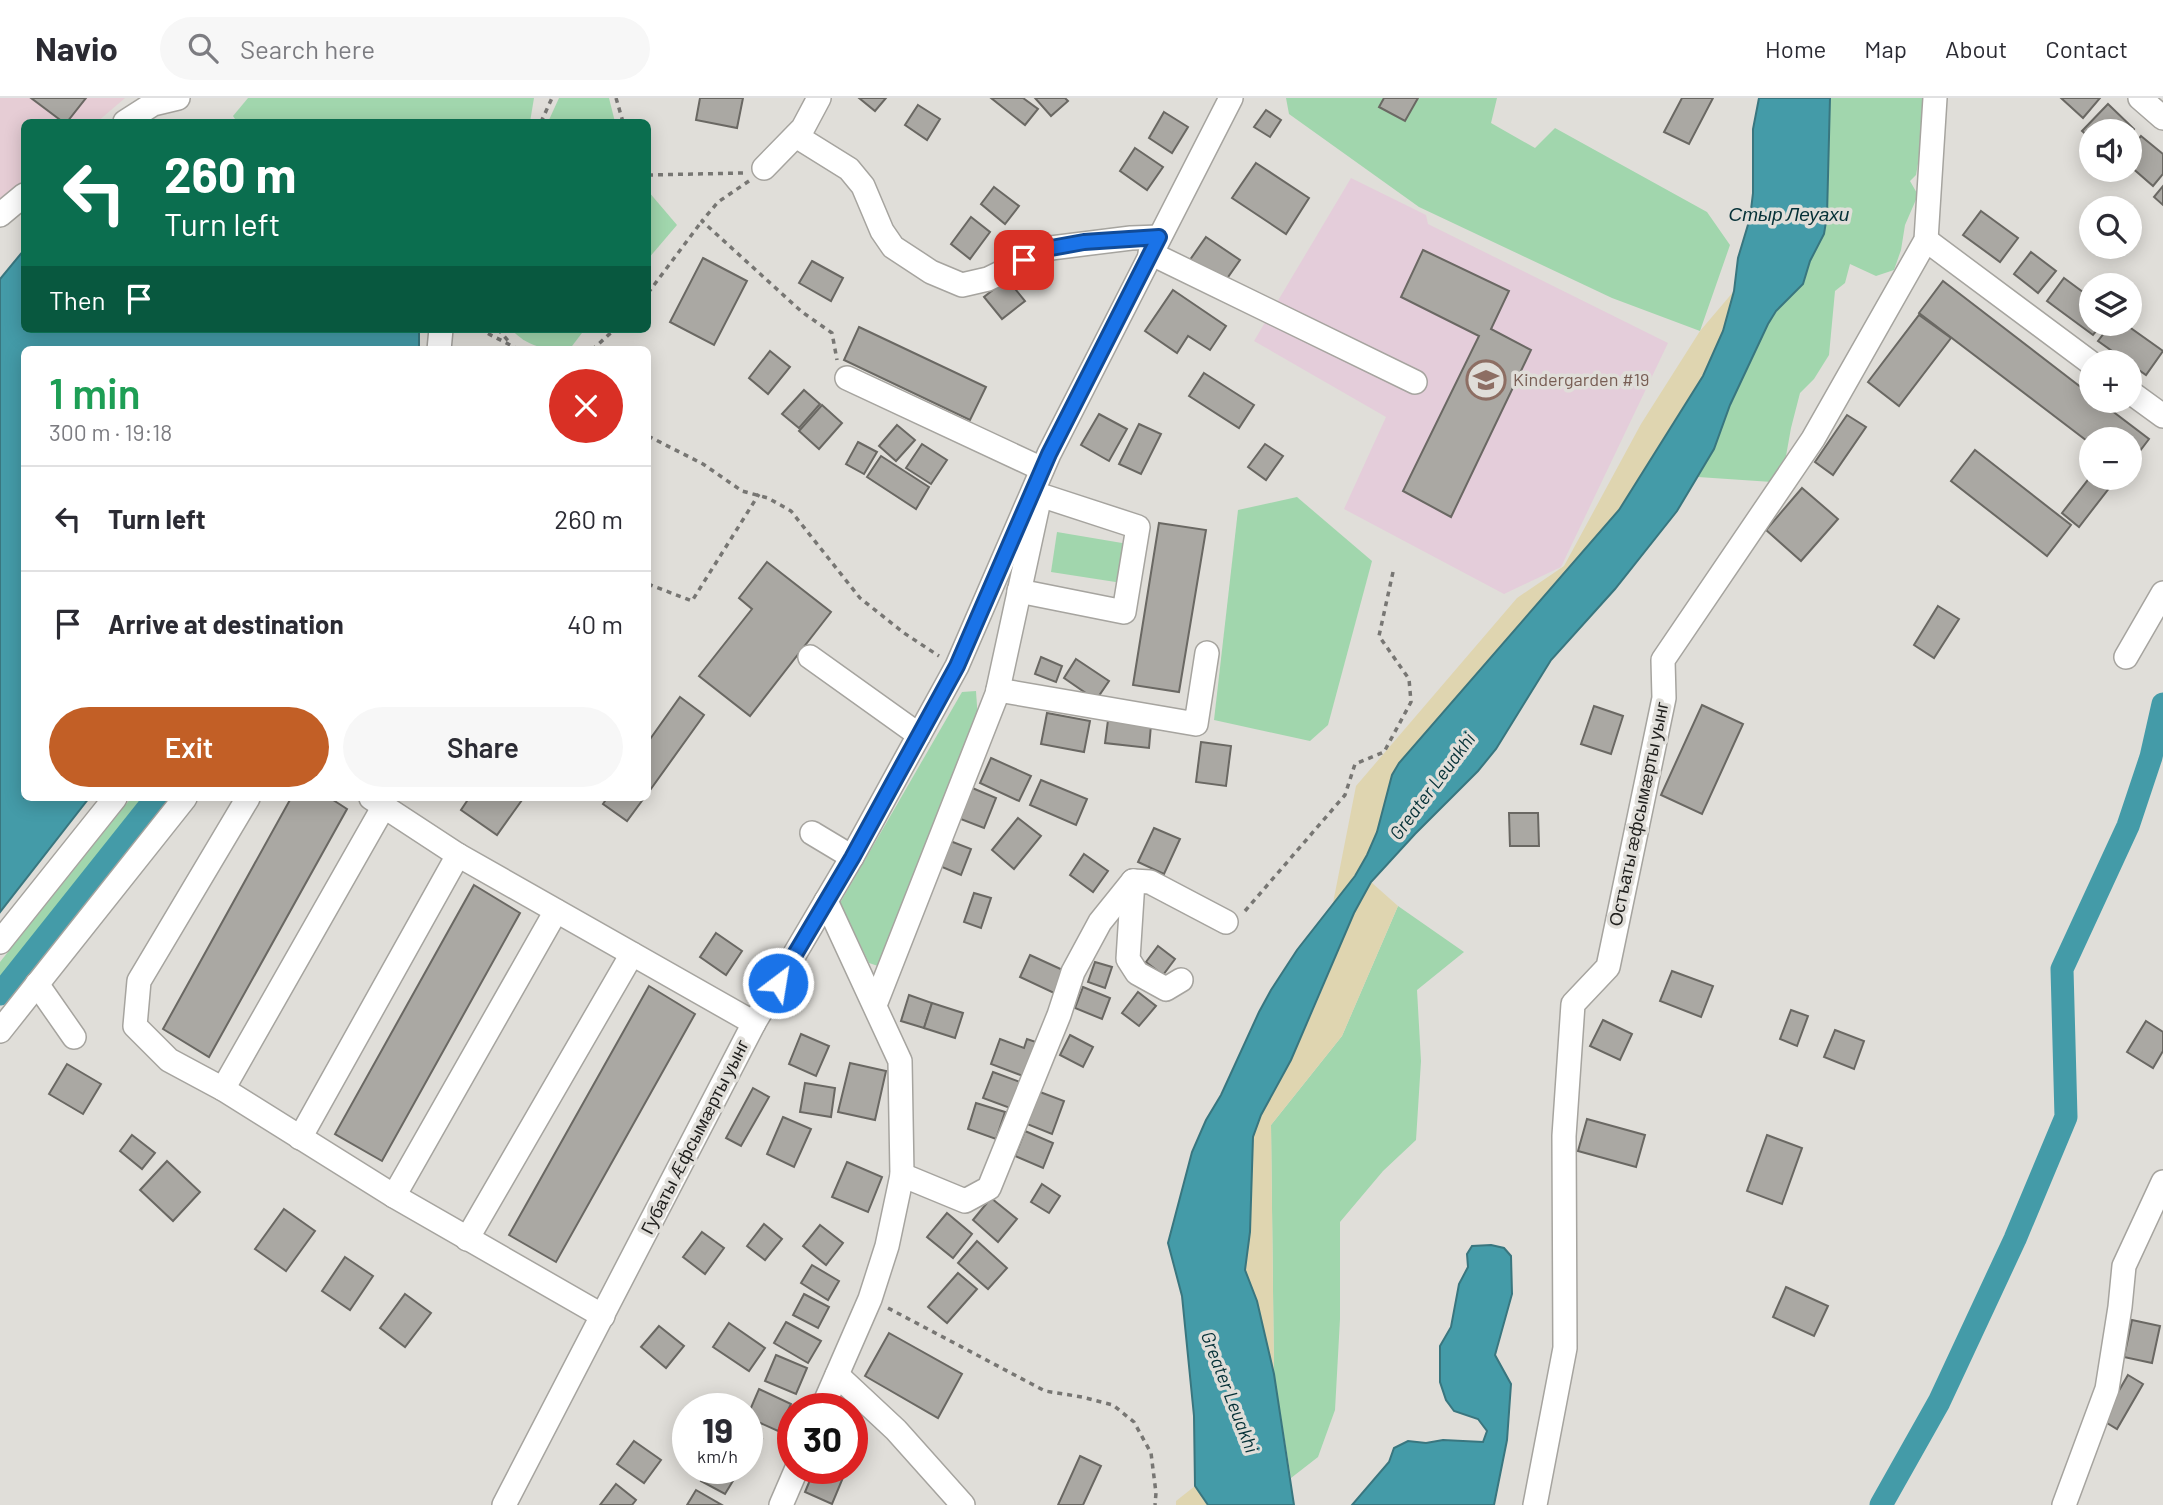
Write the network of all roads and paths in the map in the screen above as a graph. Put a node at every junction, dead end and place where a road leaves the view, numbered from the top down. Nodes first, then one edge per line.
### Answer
1 (178, 98) edge
2 (552, 98) edge
3 (616, 98) edge
4 (819, 98) edge
5 (1231, 98) edge
6 (1935, 98) edge
7 (2140, 98) edge
8 (2163, 118) edge
9 (130, 119) edge
10 (542, 119) edge
11 (622, 119) edge
12 (796, 136) junction
13 (764, 168) junction
14 (651, 175) edge
15 (21, 198) edge
16 (0, 215) edge
17 (702, 221) junction
18 (1926, 240) junction
19 (1155, 245) junction
20 (651, 289) edge
21 (488, 333) edge
22 (502, 333) edge
23 (611, 333) edge
24 (512, 344) junction
25 (515, 346) edge
26 (596, 346) edge
27 (2079, 354) edge
28 (847, 378) joint
29 (1415, 382) dead end
30 (2142, 401) edge
31 (2163, 416) edge
32 (651, 438) edge
33 (1046, 462) junction
34 (760, 494) junction
35 (1040, 495) junction
36 (1393, 572) dead end
37 (651, 585) edge
38 (1019, 591) junction
39 (2163, 593) edge
40 (1208, 653) dead end
41 (810, 657) dead end
42 (2126, 657) dead end
43 (957, 666) junction
44 (998, 690) junction
45 (919, 735) junction
46 (113, 801) edge
47 (183, 801) edge
48 (246, 801) edge
49 (377, 802) edge
50 (812, 834) dead end
51 (458, 855) junction
52 (852, 858) junction
53 (1133, 881) junction
54 (826, 901) junction
55 (556, 911) junction
56 (1226, 922) joint
57 (0, 942) edge
58 (632, 954) junction
59 (1181, 980) dead end
60 (37, 984) junction
61 (876, 1004) junction
62 (754, 1023) junction
63 (0, 1031) edge
64 (74, 1037) dead end
65 (223, 1089) junction
66 (299, 1138) junction
67 (902, 1175) junction
68 (2163, 1182) edge
69 (394, 1196) junction
70 (467, 1239) junction
71 (870, 1299) junction
72 (603, 1316) junction
73 (837, 1374) junction
74 (829, 1393) edge
75 (790, 1484) edge
76 (504, 1505) edge
77 (781, 1505) edge
78 (963, 1505) edge
79 (1155, 1505) edge
80 (1535, 1505) edge
81 (2064, 1505) edge

1 - 9 street
2 - 10 path
3 - 11 path
4 - 12 street
5 - 19 street, Губаты Æфсымæрты уынг
6 - 18 street, Остъаты æфсымæрты уынг
7 - 8 street
12 - 13 street
12 - 19 street
13 - 14 path
13 - 17 path
15 - 16 street
17 - 20 path
17 - 28 path
18 - 27 street
18 - 80 street, Остъаты æфсымæрты уынг
19 - 29 street
19 - 33 street, Губаты Æфсымæрты уынг
21 - 24 path
22 - 24 path
23 - 26 path
24 - 25 path
28 - 33 street
30 - 31 street
32 - 34 path
33 - 35 street
33 - 43 street, Губаты Æфсымæрты уынг
34 - 37 path
34 - 43 path
35 - 38 street
35 - 38 street
36 - 56 path
38 - 44 street
39 - 42 street
40 - 44 street
41 - 45 street
43 - 45 street, Губаты Æфсымæрты уынг
44 - 61 street
45 - 52 street, Губаты Æфсымæрты уынг
46 - 57 street
47 - 60 street
48 - 65 street
49 - 51 street
49 - 65 street
50 - 52 street
51 - 55 street
51 - 66 street
52 - 54 street, Губаты Æфсымæрты уынг
53 - 56 street
53 - 59 street
53 - 67 street
54 - 61 street
54 - 62 street, Губаты Æфсымæрты уынг
55 - 58 street
55 - 69 street
58 - 62 street
58 - 70 street
60 - 63 street
60 - 64 street
61 - 67 street
62 - 72 street, Губаты Æфсымæрты уынг
65 - 66 street
66 - 69 street
67 - 71 street
68 - 81 street
69 - 70 street
70 - 72 street
71 - 73 street
71 - 79 path
72 - 76 street, Губаты Æфсымæрты уынг
73 - 74 street
73 - 78 street
75 - 77 street

